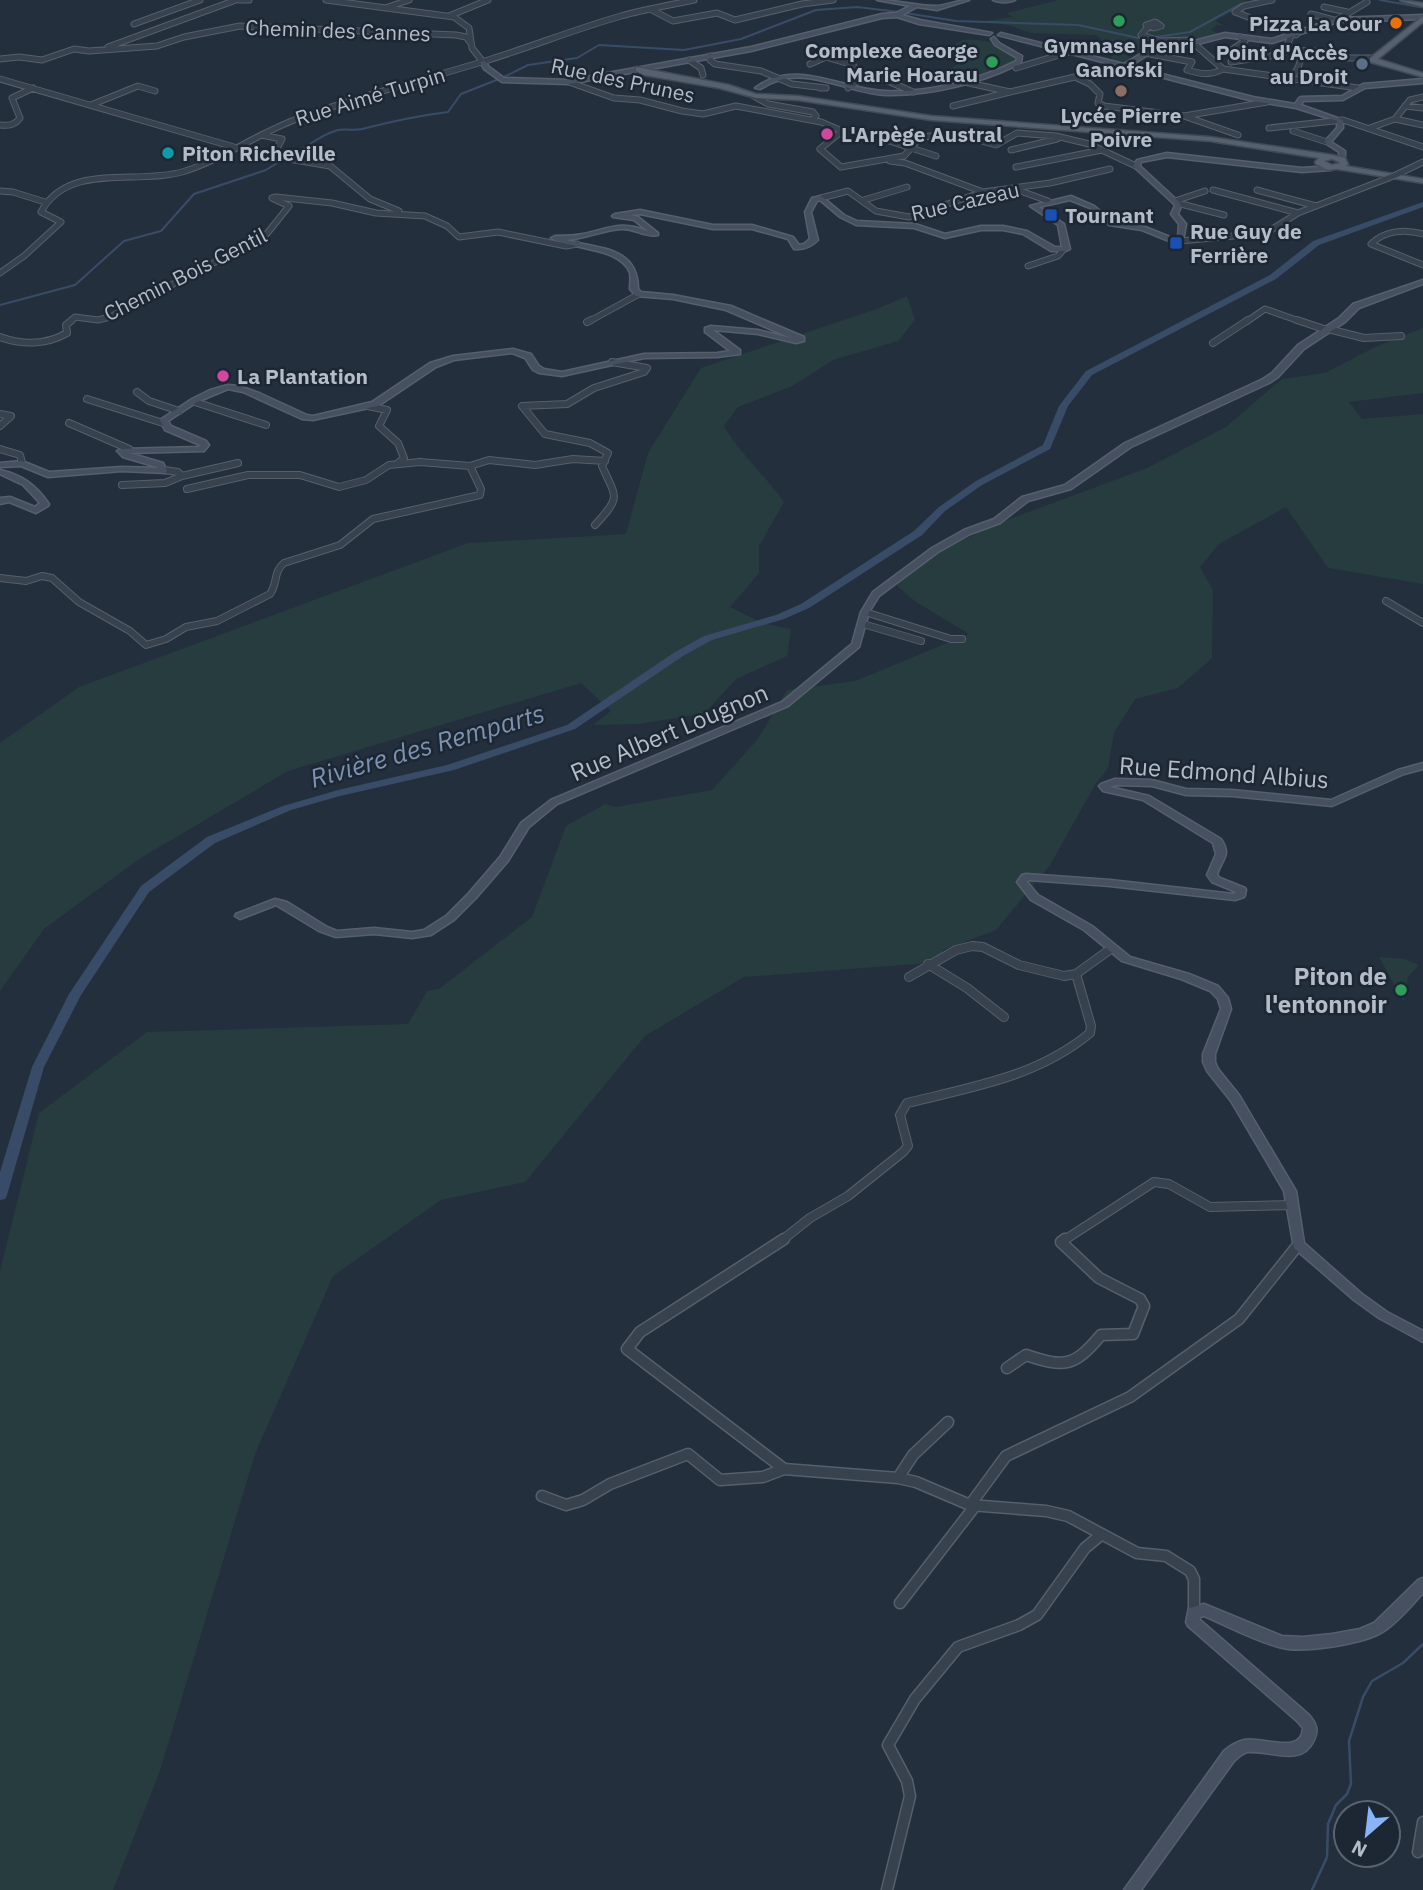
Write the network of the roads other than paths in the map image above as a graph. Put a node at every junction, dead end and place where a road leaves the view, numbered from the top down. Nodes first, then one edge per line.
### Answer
1 (200, 0) edge
2 (237, 0) edge
3 (249, 0) edge
4 (326, 0) edge
5 (356, 0) edge
6 (409, 0) edge
7 (488, 0) edge
8 (694, 0) edge
9 (833, 0) edge
10 (880, 0) edge
11 (966, 0) edge
12 (996, 0) edge
13 (1012, 0) edge
14 (1272, 0) edge
15 (1403, 0) edge
16 (1367, 2) dead end
17 (1423, 5) edge
18 (364, 6) junction
19 (915, 6) junction
20 (1324, 7) dead end
21 (650, 9) junction
22 (1347, 12) junction
23 (898, 13) junction
24 (1311, 15) dead end
25 (449, 16) junction
26 (1423, 17) edge
27 (1335, 20) junction
28 (134, 24) dead end
29 (1148, 27) dead end
30 (1293, 36) junction
31 (995, 37) junction
32 (1240, 37) junction
33 (470, 42) junction
34 (1194, 43) junction
35 (103, 50) junction
36 (1230, 51) dead end
37 (1069, 52) junction
38 (1284, 52) junction
39 (1145, 53) junction
40 (1302, 54) junction
41 (710, 57) junction
42 (813, 57) dead end
43 (826, 57) junction
44 (1374, 58) junction
45 (0, 59) edge
46 (689, 60) junction
47 (483, 61) junction
48 (1231, 62) dead end
49 (810, 64) dead end
50 (1124, 66) junction
51 (1016, 68) dead end
52 (639, 69) junction
53 (1223, 69) junction
54 (703, 75) dead end
55 (1423, 75) edge
56 (1079, 76) junction
57 (780, 77) junction
58 (1291, 78) junction
59 (0, 79) edge
60 (883, 79) dead end
61 (960, 81) junction
62 (1423, 81) edge
63 (569, 82) junction
64 (820, 88) dead end
65 (848, 88) junction
66 (1358, 88) junction
67 (33, 89) junction
68 (155, 91) dead end
69 (913, 92) junction
70 (1010, 92) junction
71 (759, 93) junction
72 (1423, 97) edge
73 (798, 98) joint
74 (1267, 102) junction
75 (92, 105) junction
76 (953, 106) dead end
77 (1297, 106) junction
78 (1405, 106) junction
79 (1423, 108) edge
80 (1184, 116) junction
81 (1395, 119) junction
82 (812, 120) junction
83 (1340, 120) junction
84 (0, 125) edge
85 (1423, 125) edge
86 (1269, 128) dead end
87 (1370, 128) junction
88 (1293, 131) dead end
89 (258, 135) junction
90 (1238, 135) dead end
91 (1064, 138) junction
92 (883, 139) dead end
93 (1327, 142) junction
94 (234, 147) junction
95 (913, 147) junction
96 (1423, 147) edge
97 (1012, 149) dead end
98 (1336, 149) junction
99 (1102, 150) junction
100 (1282, 150) joint
101 (936, 156) dead end
102 (883, 160) junction
103 (1324, 160) junction
104 (1423, 162) edge
105 (1339, 164) junction
106 (1136, 166) junction
107 (1016, 167) dead end
108 (1110, 169) dead end
109 (1309, 170) junction
110 (1385, 176) junction
111 (1423, 181) edge
112 (907, 187) dead end
113 (1013, 188) junction
114 (1213, 190) dead end
115 (1257, 190) dead end
116 (0, 191) edge
117 (1205, 191) dead end
118 (984, 192) junction
119 (821, 198) junction
120 (864, 200) junction
121 (1048, 201) junction
122 (45, 202) junction
123 (1176, 202) junction
124 (1316, 206) junction
125 (1298, 213) junction
126 (415, 215) junction
127 (1224, 215) dead end
128 (1423, 234) edge
129 (1180, 241) junction
130 (578, 244) junction
131 (1063, 250) junction
132 (1423, 265) edge
133 (1028, 266) dead end
134 (0, 273) edge
135 (1421, 285) edge
136 (639, 294) junction
137 (587, 322) dead end
138 (1327, 330) junction
139 (1401, 336) dead end
140 (0, 337) edge
141 (1213, 343) dead end
142 (612, 362) junction
143 (137, 392) dead end
144 (87, 399) dead end
145 (195, 402) junction
146 (368, 407) junction
147 (179, 411) junction
148 (0, 414) edge
149 (69, 423) dead end
150 (163, 423) junction
151 (266, 425) dead end
152 (0, 426) edge
153 (0, 449) edge
154 (129, 449) junction
155 (605, 461) junction
156 (22, 463) junction
157 (237, 463) dead end
158 (395, 464) junction
159 (0, 465) edge
160 (470, 466) junction
161 (164, 470) junction
162 (0, 472) edge
163 (182, 476) junction
164 (122, 485) dead end
165 (187, 489) dead end
166 (0, 501) edge
167 (595, 525) dead end
168 (0, 578) edge
169 (1386, 601) dead end
170 (865, 612) junction
171 (1423, 623) edge
172 (863, 624) junction
173 (962, 639) dead end
174 (921, 641) dead end
175 (1423, 766) edge
176 (240, 916) dead end
177 (1112, 948) junction
178 (929, 964) junction
179 (1076, 974) junction
180 (909, 977) dead end
181 (1004, 1017) dead end
182 (1294, 1205) junction
183 (1298, 1245) junction
184 (1423, 1337) edge
185 (1007, 1368) dead end
186 (948, 1422) dead end
187 (784, 1469) junction
188 (898, 1478) junction
189 (542, 1496) dead end
190 (973, 1506) junction
191 (1102, 1534) junction
192 (1423, 1584) edge
193 (900, 1603) dead end
194 (1194, 1612) junction
195 (1423, 1822) edge
196 (1418, 1852) dead end
197 (887, 1890) edge
198 (1132, 1890) edge

1 - 28 street
2 - 3 street
2 - 35 street
4 - 18 street
5 - 18 street
6 - 18 street
7 - 25 street
8 - 21 street, Rue Aimé Turpin
9 - 21 street
10 - 19 street
11 - 19 street
12 - 13 street
14 - 30 street
15 - 17 main road
16 - 22 street
18 - 25 street
19 - 23 street
20 - 22 street
21 - 47 street, Rue Aimé Turpin
22 - 27 street
23 - 31 street
23 - 41 street
24 - 27 street
25 - 33 street
26 - 27 street
26 - 44 main road
27 - 30 street
29 - 34 street
30 - 32 street
30 - 38 street
31 - 37 street
31 - 61 street
32 - 34 street
32 - 36 street
33 - 35 street, Chemin des Cannes
33 - 47 street
34 - 39 street
34 - 53 street
35 - 45 street, Chemin des Cannes
37 - 50 street
37 - 51 street
38 - 40 street
38 - 48 street
39 - 50 street
39 - 53 street
40 - 44 street
40 - 58 street
41 - 46 street
41 - 57 street
42 - 43 street
43 - 49 street
43 - 65 street
44 - 55 main road
46 - 52 street
46 - 54 street
47 - 63 street, Rue des Prunes
47 - 89 street, Rue Aimé Turpin
50 - 56 street
50 - 74 street
52 - 63 street
52 - 71 main road
53 - 58 street
56 - 70 street
56 - 80 street
57 - 64 street
57 - 65 street
57 - 71 street
58 - 66 street
59 - 67 street
60 - 69 street
61 - 69 street
61 - 70 street
62 - 66 street
63 - 82 street, Rue des Prunes
65 - 69 street
66 - 77 street
67 - 75 street
67 - 84 street
68 - 75 street
70 - 76 street
71 - 73 main road
71 - 82 street
72 - 78 street
73 - 100 main road
74 - 77 street
74 - 80 street
75 - 94 street
77 - 83 street
78 - 79 street
78 - 81 street
80 - 90 street
81 - 85 street
81 - 87 street
82 - 102 street, Rue des Prunes
83 - 86 street
83 - 87 street
83 - 93 street
87 - 96 street
88 - 93 street
89 - 94 street, Rue Aimé Turpin
89 - 126 street
91 - 95 street, Rue des Prunes
91 - 97 street, Rue des Prunes
91 - 99 street, Rue des Prunes
92 - 95 street
93 - 98 street
94 - 122 street, Rue Aimé Turpin
95 - 101 street
95 - 102 street, Rue des Prunes
98 - 103 street
98 - 105 street
99 - 106 street, Rue des Prunes
99 - 107 street
100 - 103 main road
102 - 118 street
103 - 105 main road
103 - 105 main road
103 - 109 street
104 - 110 street, bridge
105 - 109 street
105 - 110 main road
106 - 109 street
106 - 123 street
108 - 113 street, Rue Cazeau
110 - 111 main road
110 - 124 street
112 - 120 street, Rue Cazeau
113 - 118 street, Rue Cazeau
113 - 121 street
114 - 125 street
115 - 124 street
116 - 122 street
117 - 123 street
118 - 120 street, Rue Cazeau
119 - 120 street, Rue Cazeau
119 - 130 street
119 - 131 street
121 - 129 street
121 - 131 street
122 - 134 street
123 - 127 street
123 - 129 street
124 - 125 street
125 - 129 street
126 - 130 street, Chemin Bois Gentil
126 - 140 street, Chemin Bois Gentil
128 - 132 street
130 - 136 street
131 - 133 street
135 - 138 street
136 - 137 street
136 - 142 street
138 - 139 street
138 - 141 street
138 - 170 street
142 - 146 street
142 - 155 street
143 - 147 street
144 - 150 street
145 - 146 street
145 - 147 street
145 - 151 street
146 - 158 street
147 - 150 street
148 - 152 street
149 - 154 street
150 - 154 street
153 - 156 street
154 - 161 street
155 - 160 street
155 - 167 street
156 - 159 street
156 - 161 street
157 - 163 street
158 - 160 street
158 - 165 street
160 - 168 street
161 - 163 street
162 - 166 street
163 - 164 street
169 - 171 street
170 - 172 street, Rue Albert Lougnon
170 - 173 street
172 - 174 street
172 - 176 street, Rue Albert Lougnon
175 - 177 street, Rue Edmond Albius
177 - 179 street
177 - 182 street, Rue Edmond Albius
178 - 179 street
178 - 180 street
178 - 181 street
179 - 187 street
182 - 183 street, Rue Edmond Albius
182 - 185 street
183 - 184 street
183 - 190 street
186 - 188 street
187 - 188 street
187 - 189 street
188 - 190 street
190 - 191 street
190 - 193 street
191 - 194 street
191 - 197 street
192 - 194 street
194 - 198 street
195 - 196 street

